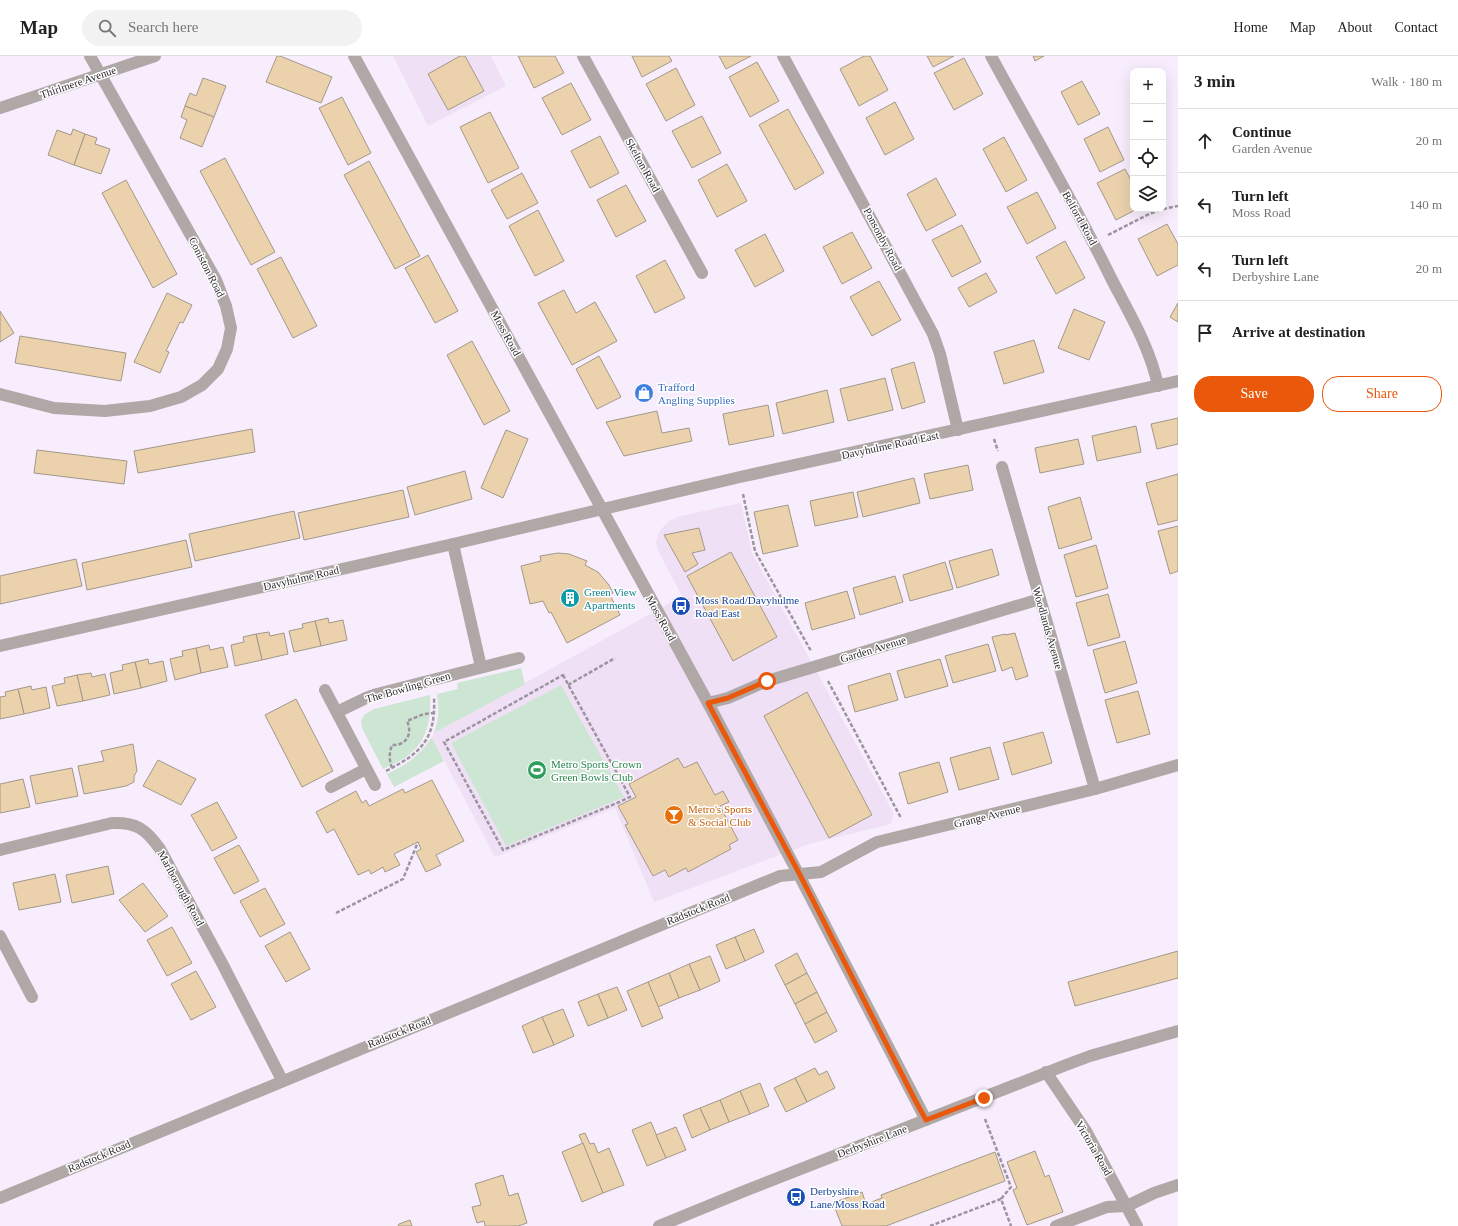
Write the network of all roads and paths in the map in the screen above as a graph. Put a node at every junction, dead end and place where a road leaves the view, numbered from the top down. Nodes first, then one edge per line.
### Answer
1 (90, 56) edge
2 (155, 56) edge
3 (354, 56) edge
4 (583, 56) edge
5 (783, 56) edge
6 (991, 56) edge
7 (100, 75) junction
8 (0, 108) edge
9 (1178, 206) edge
10 (1166, 208) edge
11 (1155, 212) edge
12 (1094, 243) junction
13 (702, 273) dead end
14 (1178, 381) edge
15 (1158, 386) junction
16 (0, 394) edge
17 (990, 423) junction
18 (958, 430) junction
19 (1002, 467) joint
20 (602, 508) junction
21 (453, 544) junction
22 (1040, 599) junction
23 (0, 646) edge
24 (519, 658) dead end
25 (615, 658) dead end
26 (481, 667) junction
27 (430, 680) junction
28 (568, 685) junction
29 (325, 690) dead end
30 (708, 703) junction
31 (336, 712) junction
32 (434, 713) junction
33 (1178, 765) edge
34 (392, 768) junction
35 (371, 778) junction
36 (331, 787) dead end
37 (1095, 789) junction
38 (418, 842) dead end
39 (0, 850) edge
40 (800, 875) junction
41 (336, 913) dead end
42 (0, 936) edge
43 (32, 997) dead end
44 (1178, 1031) edge
45 (1046, 1072) junction
46 (282, 1080) junction
47 (985, 1119) dead end
48 (926, 1120) junction
49 (1178, 1185) edge
50 (0, 1198) edge
51 (1002, 1199) junction
52 (1127, 1206) junction
53 (659, 1226) edge
54 (930, 1226) edge
55 (1012, 1226) edge
56 (1056, 1226) edge
57 (1137, 1226) edge

1 - 7 street, Coniston Road
2 - 7 street, Thirlmere Avenue
3 - 20 street, Moss Road
4 - 13 street, Skelton Road
5 - 18 street, Ponsonby Road
6 - 12 street, Belford Road
7 - 8 street, Thirlmere Avenue
7 - 16 street, Coniston Road
9 - 10 path
11 - 12 path
12 - 15 street, Belford Road
14 - 15 street, Davyhulme Road East
15 - 17 street, Davyhulme Road East
17 - 18 street, Davyhulme Road East
17 - 19 path
18 - 20 street, Davyhulme Road East
19 - 22 street, Woodlands Avenue
20 - 21 street, Davyhulme Road
20 - 30 street, Moss Road
21 - 23 street, Davyhulme Road
21 - 26 street
22 - 30 street, Garden Avenue
22 - 37 street, Woodlands Avenue
24 - 26 street, The Bowling Green
25 - 28 path
26 - 27 street, The Bowling Green
27 - 31 street, The Bowling Green
27 - 32 path
28 - 28 path
29 - 31 street
30 - 40 street, Moss Road
31 - 35 street
32 - 34 path
32 - 34 path
33 - 37 street, Grange Avenue
34 - 35 path
35 - 36 street
37 - 40 street, Grange Avenue
38 - 41 path
39 - 46 street, Marlborough Road
40 - 46 street, Radstock Road
40 - 48 street, Moss Road
42 - 43 street
44 - 45 street, Derbyshire Lane
45 - 48 street, Derbyshire Lane
45 - 52 street, Victoria Road
46 - 50 street, Radstock Road
47 - 51 path
48 - 53 street, Derbyshire Lane
49 - 52 street
51 - 54 path
51 - 55 path
52 - 56 street
52 - 57 street, Victoria Road

